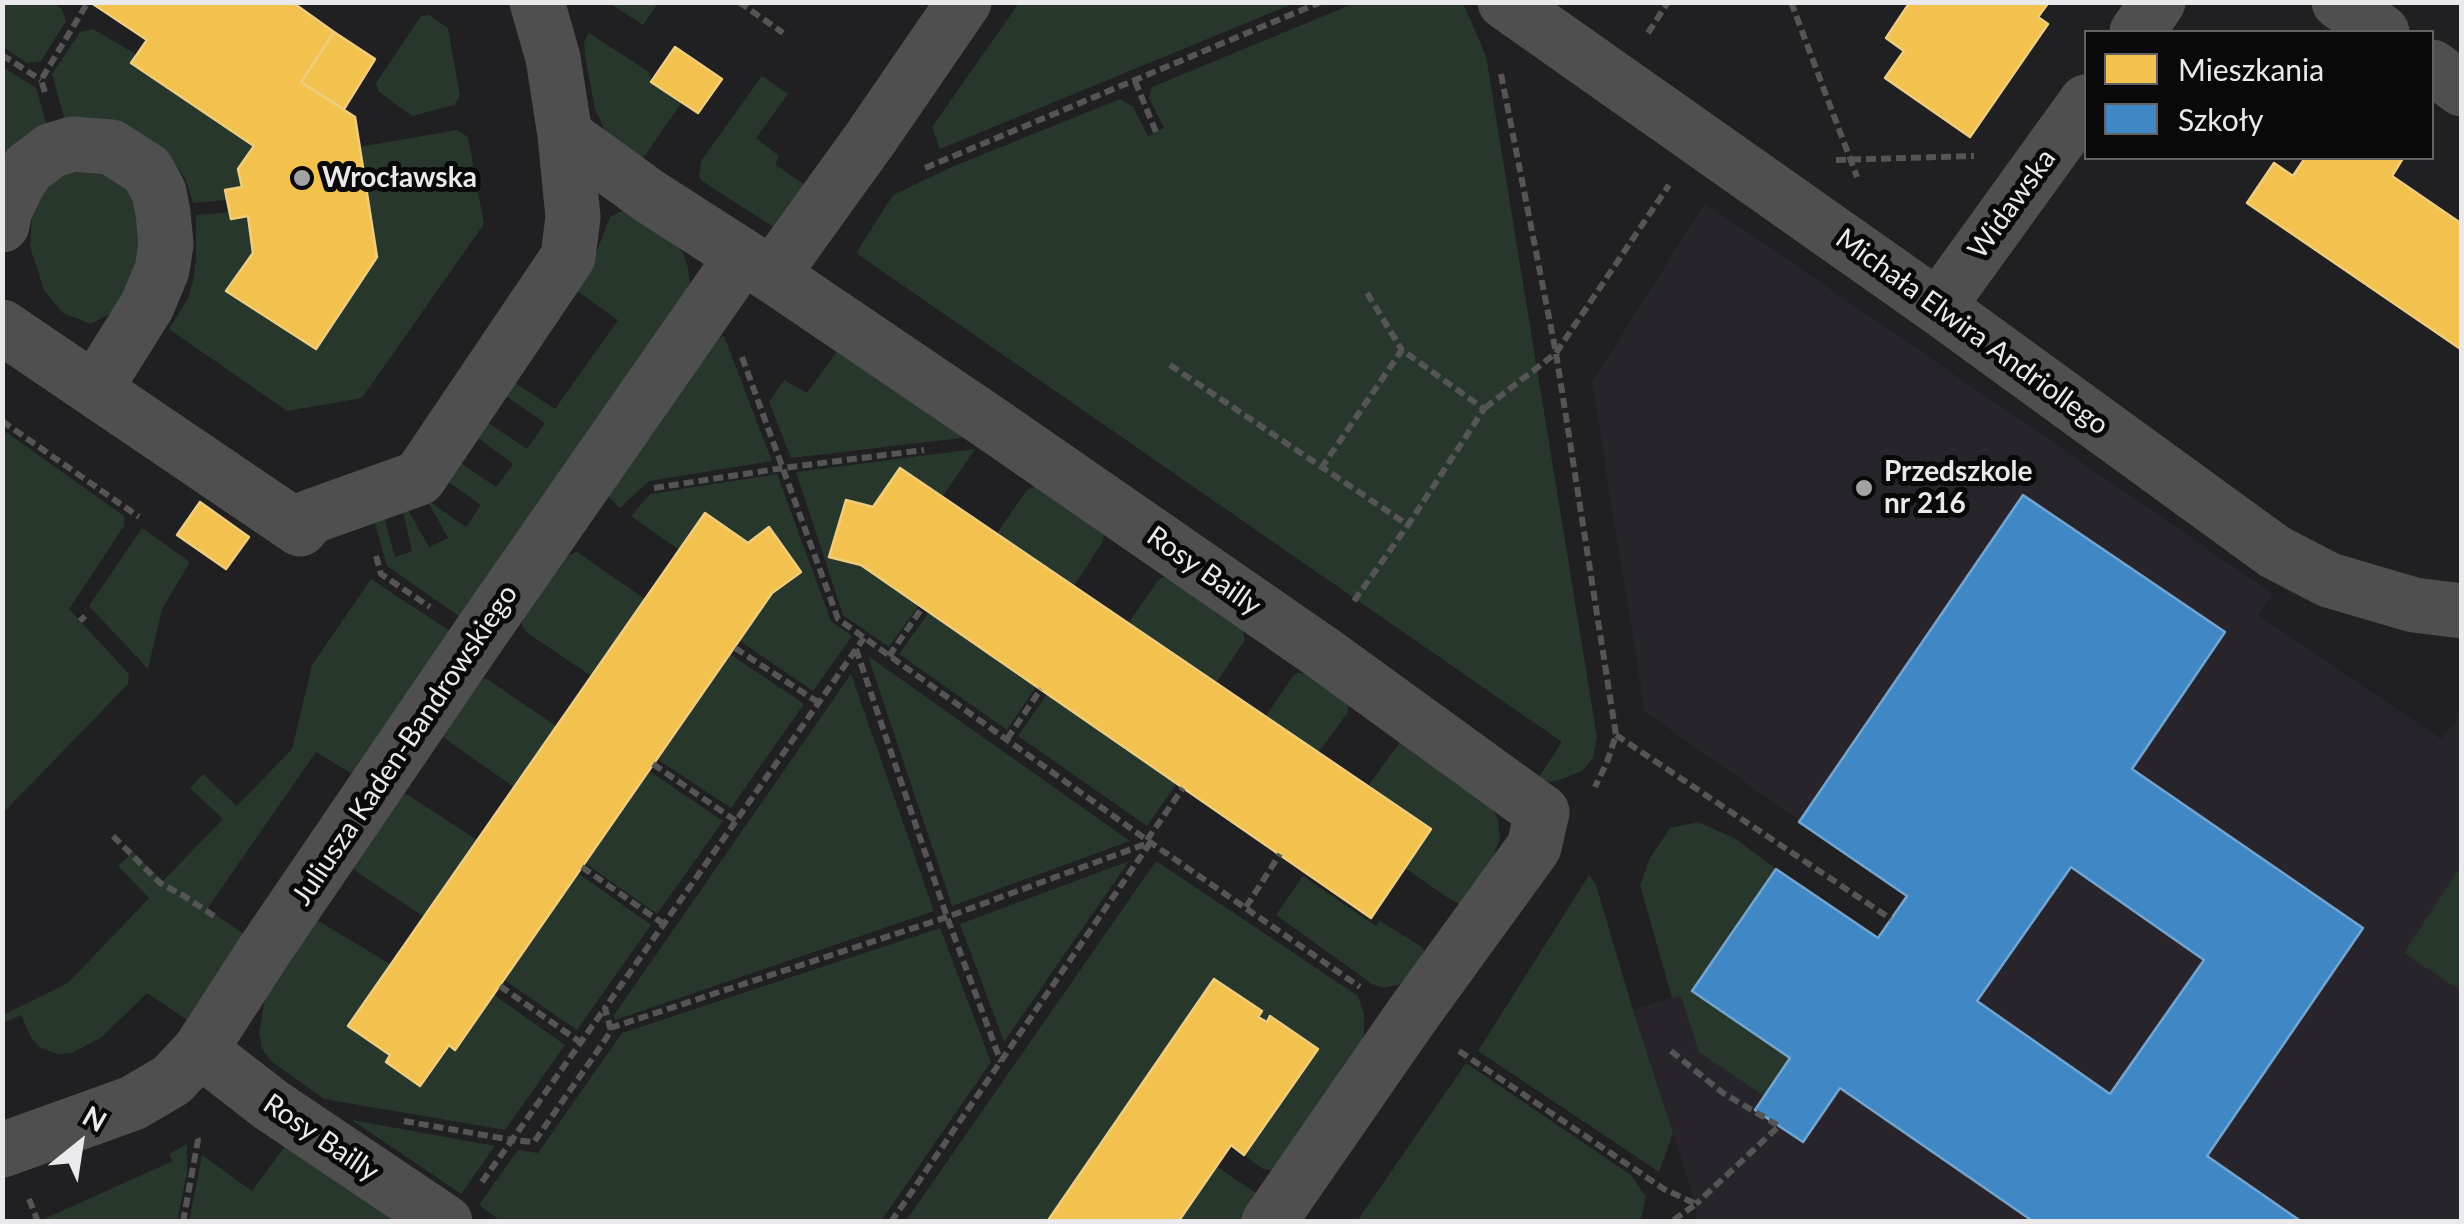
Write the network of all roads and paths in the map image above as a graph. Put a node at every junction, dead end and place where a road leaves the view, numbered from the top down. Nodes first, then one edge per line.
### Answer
1 (73, 2) edge
2 (537, 2) edge
3 (738, 2) edge
4 (964, 2) edge
5 (1320, 2) edge
6 (1506, 2) edge
7 (1791, 2) edge
8 (2158, 2) edge
9 (2339, 2) edge
10 (86, 6) edge
11 (2137, 30) edge
12 (2379, 30) edge
13 (783, 33) dead end
14 (2, 55) edge
15 (1497, 57) dead end
16 (2434, 69) edge
17 (41, 80) junction
18 (1135, 81) junction
19 (2462, 88) edge
20 (45, 94) dead end
21 (2084, 105) edge
22 (1156, 132) dead end
23 (565, 136) junction
24 (870, 139) junction
25 (1700, 139) junction
26 (2050, 153) junction
27 (1850, 160) junction
28 (1768, 186) junction
29 (2, 225) edge
30 (1864, 255) junction
31 (744, 275) junction
32 (1367, 292) dead end
33 (1938, 307) junction
34 (2, 327) edge
35 (1402, 350) junction
36 (1556, 353) junction
37 (1170, 364) dead end
38 (95, 389) junction
39 (1484, 408) junction
40 (2, 421) edge
41 (989, 422) junction
42 (1322, 467) junction
43 (784, 468) junction
44 (648, 489) dead end
45 (361, 498) junction
46 (139, 517) dead end
47 (1408, 524) junction
48 (922, 608) dead end
49 (2462, 611) edge
50 (477, 638) junction
51 (864, 638) junction
52 (735, 648) dead end
53 (856, 649) junction
54 (1320, 651) junction
55 (889, 656) junction
56 (1041, 689) dead end
57 (819, 703) junction
58 (1616, 735) junction
59 (1007, 739) junction
60 (653, 764) dead end
61 (1182, 788) dead end
62 (1542, 812) junction
63 (736, 821) junction
64 (113, 836) dead end
65 (1149, 841) junction
66 (1280, 854) dead end
67 (582, 867) dead end
68 (1246, 908) junction
69 (946, 917) junction
70 (1891, 919) dead end
71 (664, 925) junction
72 (264, 950) junction
73 (500, 986) dead end
74 (605, 1008) junction
75 (1410, 1018) junction
76 (610, 1028) junction
77 (580, 1042) junction
78 (1671, 1050) dead end
79 (1001, 1063) junction
80 (186, 1065) junction
81 (512, 1140) junction
82 (4, 1144) edge
83 (1696, 1204) junction
84 (459, 1208) edge
85 (183, 1222) edge
86 (890, 1222) edge
87 (1268, 1222) edge
88 (1671, 1222) edge

1 - 10 path
2 - 23 street
3 - 13 path
4 - 24 street, Juliusza Kaden-Bandrowskiego
5 - 18 path
6 - 25 street, Michała Elwira Andriollego
7 - 27 path
8 - 11 street
9 - 12 street
10 - 17 path
14 - 17 path
15 - 36 path
16 - 19 street
17 - 20 path
18 - 22 path
18 - 24 path
21 - 26 street, Widawska
23 - 31 street, Rosy Bailly
23 - 45 street
24 - 31 street, Juliusza Kaden-Bandrowskiego
25 - 28 street, Michała Elwira Andriollego
25 - 36 path
26 - 27 path
26 - 33 street, Widawska
27 - 28 path
27 - 30 path
28 - 30 street, Michała Elwira Andriollego
29 - 38 street
30 - 33 street, Michała Elwira Andriollego
31 - 41 street, Rosy Bailly
31 - 43 path
31 - 50 street, Juliusza Kaden-Bandrowskiego
32 - 35 path
33 - 49 street, Michała Elwira Andriollego
34 - 38 street
35 - 39 path
35 - 42 path
36 - 39 path
36 - 58 path
37 - 42 path
38 - 45 street
39 - 47 path
40 - 46 path
41 - 43 path
41 - 54 street, Rosy Bailly
42 - 47 path
43 - 44 path
43 - 51 path
45 - 50 path
47 - 54 path
48 - 55 path
50 - 72 street, Juliusza Kaden-Bandrowskiego
51 - 53 path
51 - 55 path
52 - 57 path
53 - 57 path
53 - 69 path
54 - 62 street, Rosy Bailly
55 - 59 path
56 - 59 path
57 - 63 path
58 - 62 path
58 - 70 path
59 - 65 path
60 - 63 path
61 - 65 path
62 - 75 street
63 - 71 path
64 - 72 path
65 - 68 path
65 - 69 path
65 - 79 path
66 - 68 path
67 - 71 path
68 - 75 path
69 - 76 path
69 - 79 path
71 - 74 path
72 - 80 street, Juliusza Kaden-Bandrowskiego
73 - 77 path
74 - 76 path
74 - 77 path
75 - 83 path
75 - 87 street
76 - 81 path
77 - 81 path
78 - 83 path
79 - 86 path
80 - 82 street, Juliusza Kaden-Bandrowskiego
80 - 84 street, Rosy Bailly
80 - 85 path
81 - 84 path
83 - 88 path

